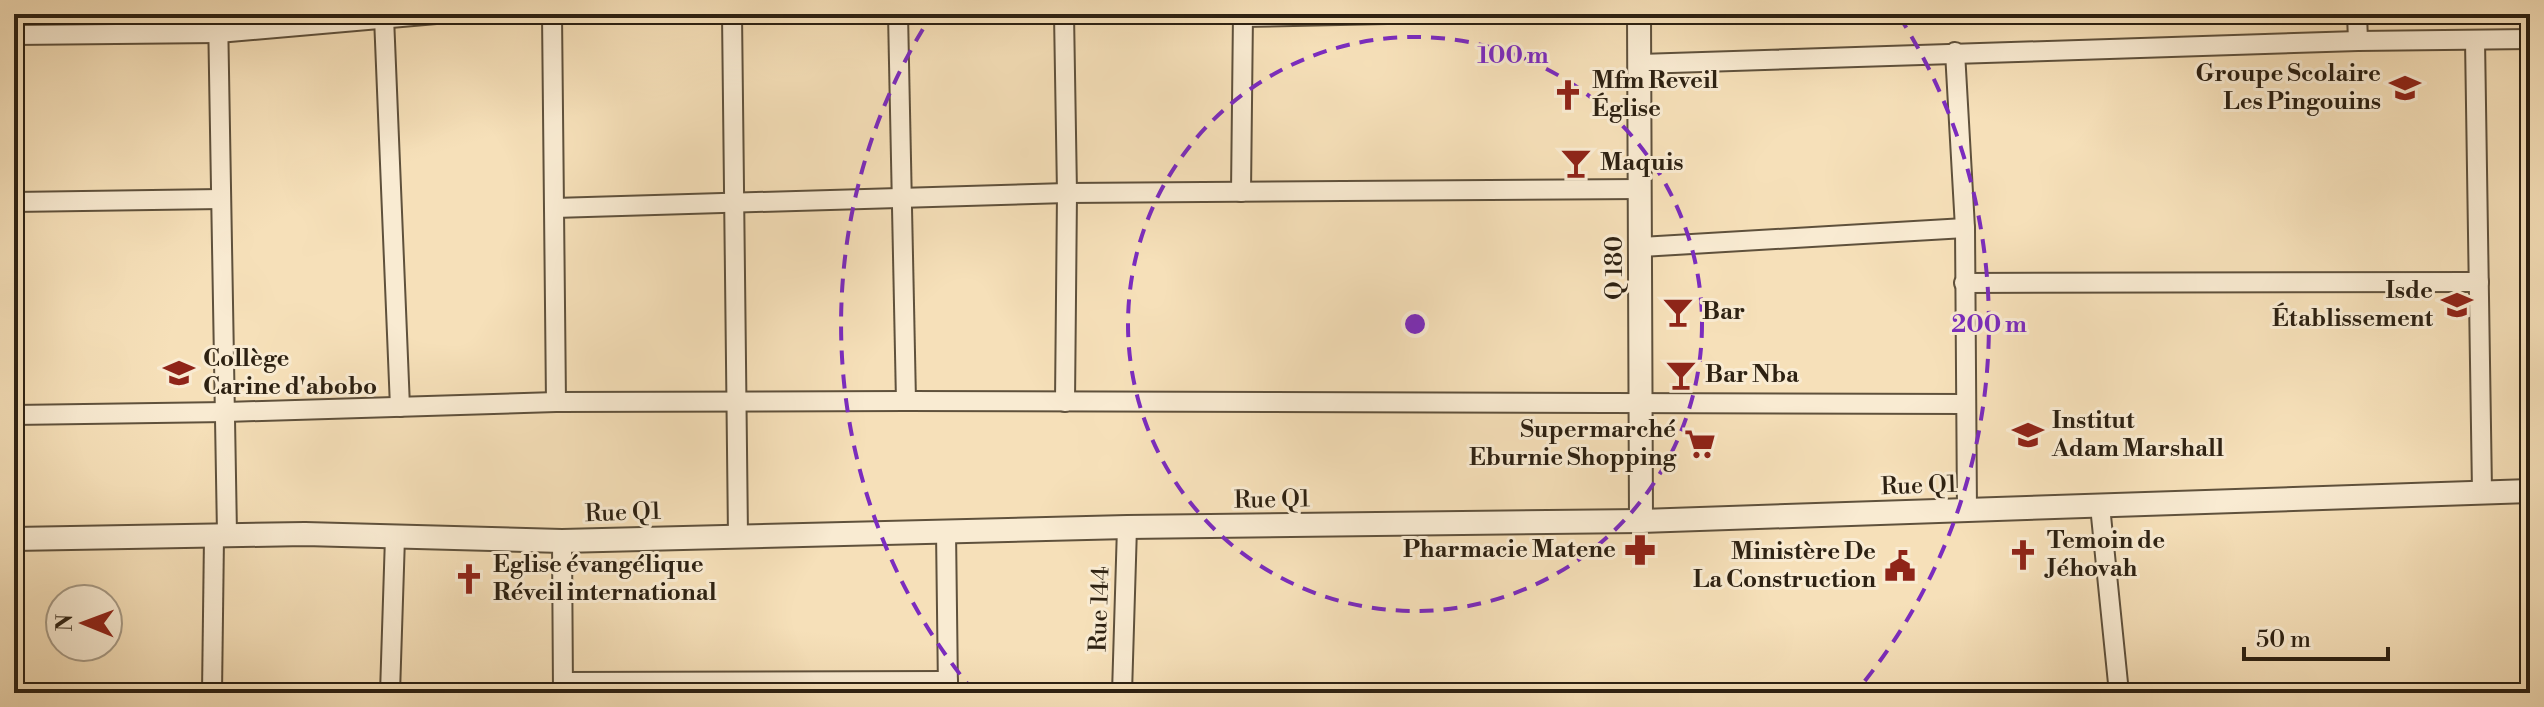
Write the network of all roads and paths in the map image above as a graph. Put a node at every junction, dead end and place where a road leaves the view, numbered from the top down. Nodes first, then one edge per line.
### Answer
1 (436, 14) edge
2 (552, 14) edge
3 (732, 14) edge
4 (898, 14) edge
5 (1064, 14) edge
6 (1387, 14) edge
7 (1639, 14) edge
8 (2357, 14) edge
9 (1243, 16) edge
10 (384, 17) junction
11 (218, 23) edge
12 (14, 35) edge
13 (2530, 39) edge
14 (2475, 40) junction
15 (2358, 41) junction
16 (1955, 52) junction
17 (1640, 64) junction
18 (1641, 189) junction
19 (1241, 192) junction
20 (1067, 193) junction
21 (901, 196) junction
22 (221, 199) junction
23 (14, 202) edge
24 (734, 202) junction
25 (554, 208) junction
26 (1965, 228) junction
27 (1641, 247) junction
28 (2479, 282) junction
29 (1964, 283) junction
30 (906, 401) junction
31 (556, 402) junction
32 (737, 402) junction
33 (1065, 402) junction
34 (1642, 403) junction
35 (1966, 404) junction
36 (400, 407) junction
37 (226, 412) junction
38 (14, 415) edge
39 (2482, 491) junction
40 (2530, 491) edge
41 (2100, 506) junction
42 (1967, 511) junction
43 (1641, 521) junction
44 (1127, 527) junction
45 (946, 531) junction
46 (220, 536) junction
47 (738, 536) junction
48 (395, 537) junction
49 (14, 539) edge
50 (562, 541) junction
51 (564, 687) edge
52 (948, 687) edge
53 (212, 693) edge
54 (390, 693) edge
55 (1122, 693) edge
56 (2119, 693) edge

1 - 10 street
2 - 25 street
3 - 24 street
4 - 21 street
5 - 20 street
6 - 9 street
7 - 17 street, Q 180
8 - 15 street
9 - 19 street
10 - 11 street
10 - 36 street
11 - 12 street
11 - 22 street
13 - 14 street
14 - 15 street
14 - 28 street
15 - 16 street
16 - 17 street
16 - 26 street
17 - 18 street, Q 180
18 - 19 street
18 - 27 street, Q 180
19 - 20 street
20 - 21 street
20 - 33 street
21 - 24 street
21 - 30 street
22 - 23 street
22 - 37 street
24 - 25 street
24 - 32 street
25 - 31 street
26 - 27 street
26 - 29 street
27 - 34 street, Q 180
28 - 29 street
28 - 39 street
29 - 35 street
30 - 32 street
30 - 33 street
31 - 32 street
31 - 36 street
32 - 47 street
33 - 34 street
34 - 35 street
34 - 43 street, Q 180
35 - 42 street
36 - 37 street
37 - 38 street
37 - 46 street
39 - 40 street, Rue Q1
39 - 41 street, Rue Q1
41 - 42 street, Rue Q1
41 - 56 street
42 - 43 street, Rue Q1
43 - 44 street, Rue Q1
44 - 45 street, Rue Q1
44 - 55 street, Rue 144
45 - 47 street, Rue Q1
45 - 52 street
46 - 48 street, Rue Q1
46 - 49 street, Rue Q1
46 - 53 street
47 - 50 street, Rue Q1
48 - 50 street, Rue Q1
48 - 54 street
50 - 51 street
51 - 52 street

